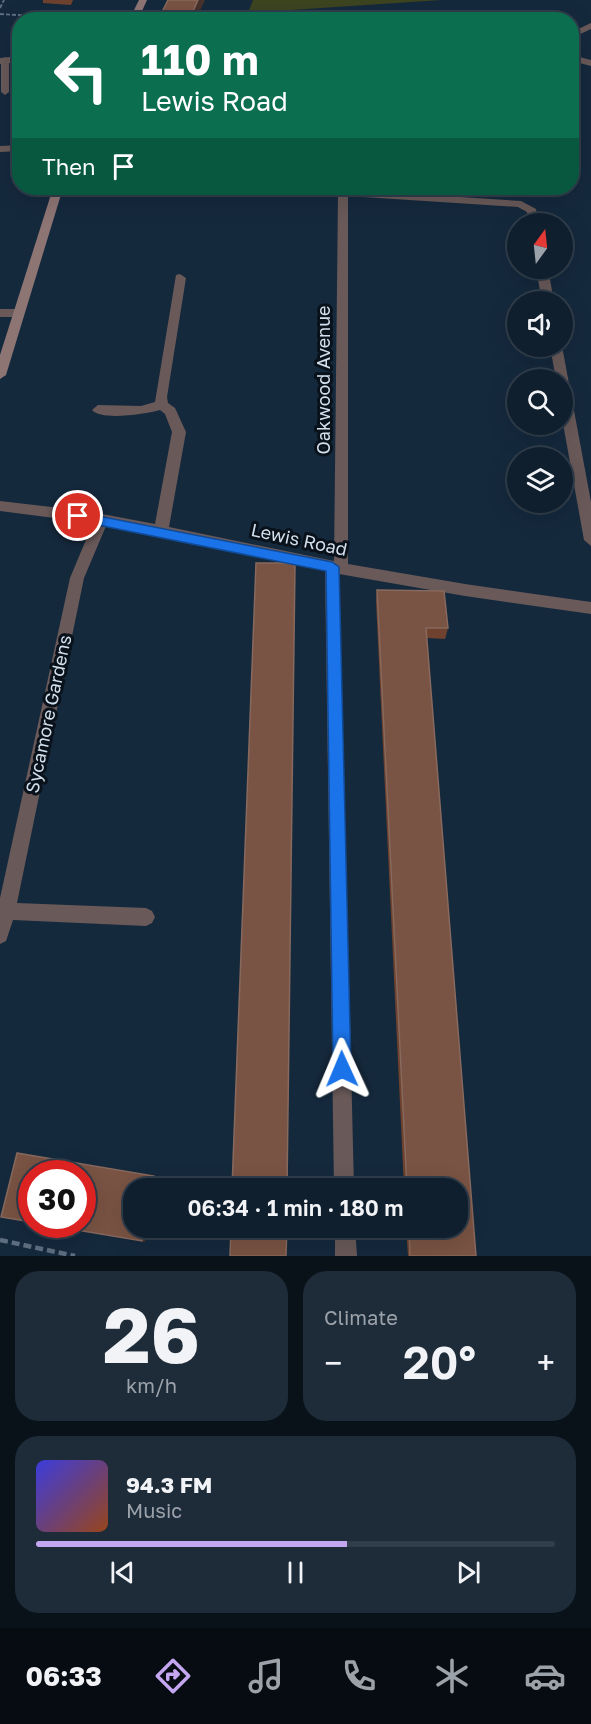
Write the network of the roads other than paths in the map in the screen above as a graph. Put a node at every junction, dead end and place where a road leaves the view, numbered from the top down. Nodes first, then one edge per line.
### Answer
1 (2, 61) edge
2 (5, 92) dead end
3 (55, 195) edge
4 (343, 195) edge
5 (388, 195) edge
6 (532, 213) edge
7 (180, 278) dead end
8 (0, 312) edge
9 (19, 313) junction
10 (0, 375) edge
11 (162, 405) junction
12 (98, 410) dead end
13 (572, 435) edge
14 (0, 506) edge
15 (101, 520) junction
16 (161, 531) junction
17 (591, 540) edge
18 (337, 568) junction
19 (591, 608) edge
20 (6, 911) junction
21 (146, 917) dead end
22 (0, 935) edge
23 (344, 1178) edge
24 (345, 1238) edge
25 (346, 1256) edge

1 - 2 lane
3 - 9 street
4 - 18 street, Oakwood Avenue
5 - 6 street
7 - 11 street
8 - 9 lane
9 - 10 street
11 - 12 street
11 - 16 street
13 - 17 street
14 - 15 street, Lewis Road
15 - 16 street, Lewis Road
15 - 20 street, Sycamore Gardens
16 - 18 street, Lewis Road
18 - 19 street, Lewis Road
18 - 23 street, Oakwood Avenue
20 - 21 street
20 - 22 street, Sycamore Gardens
24 - 25 street

